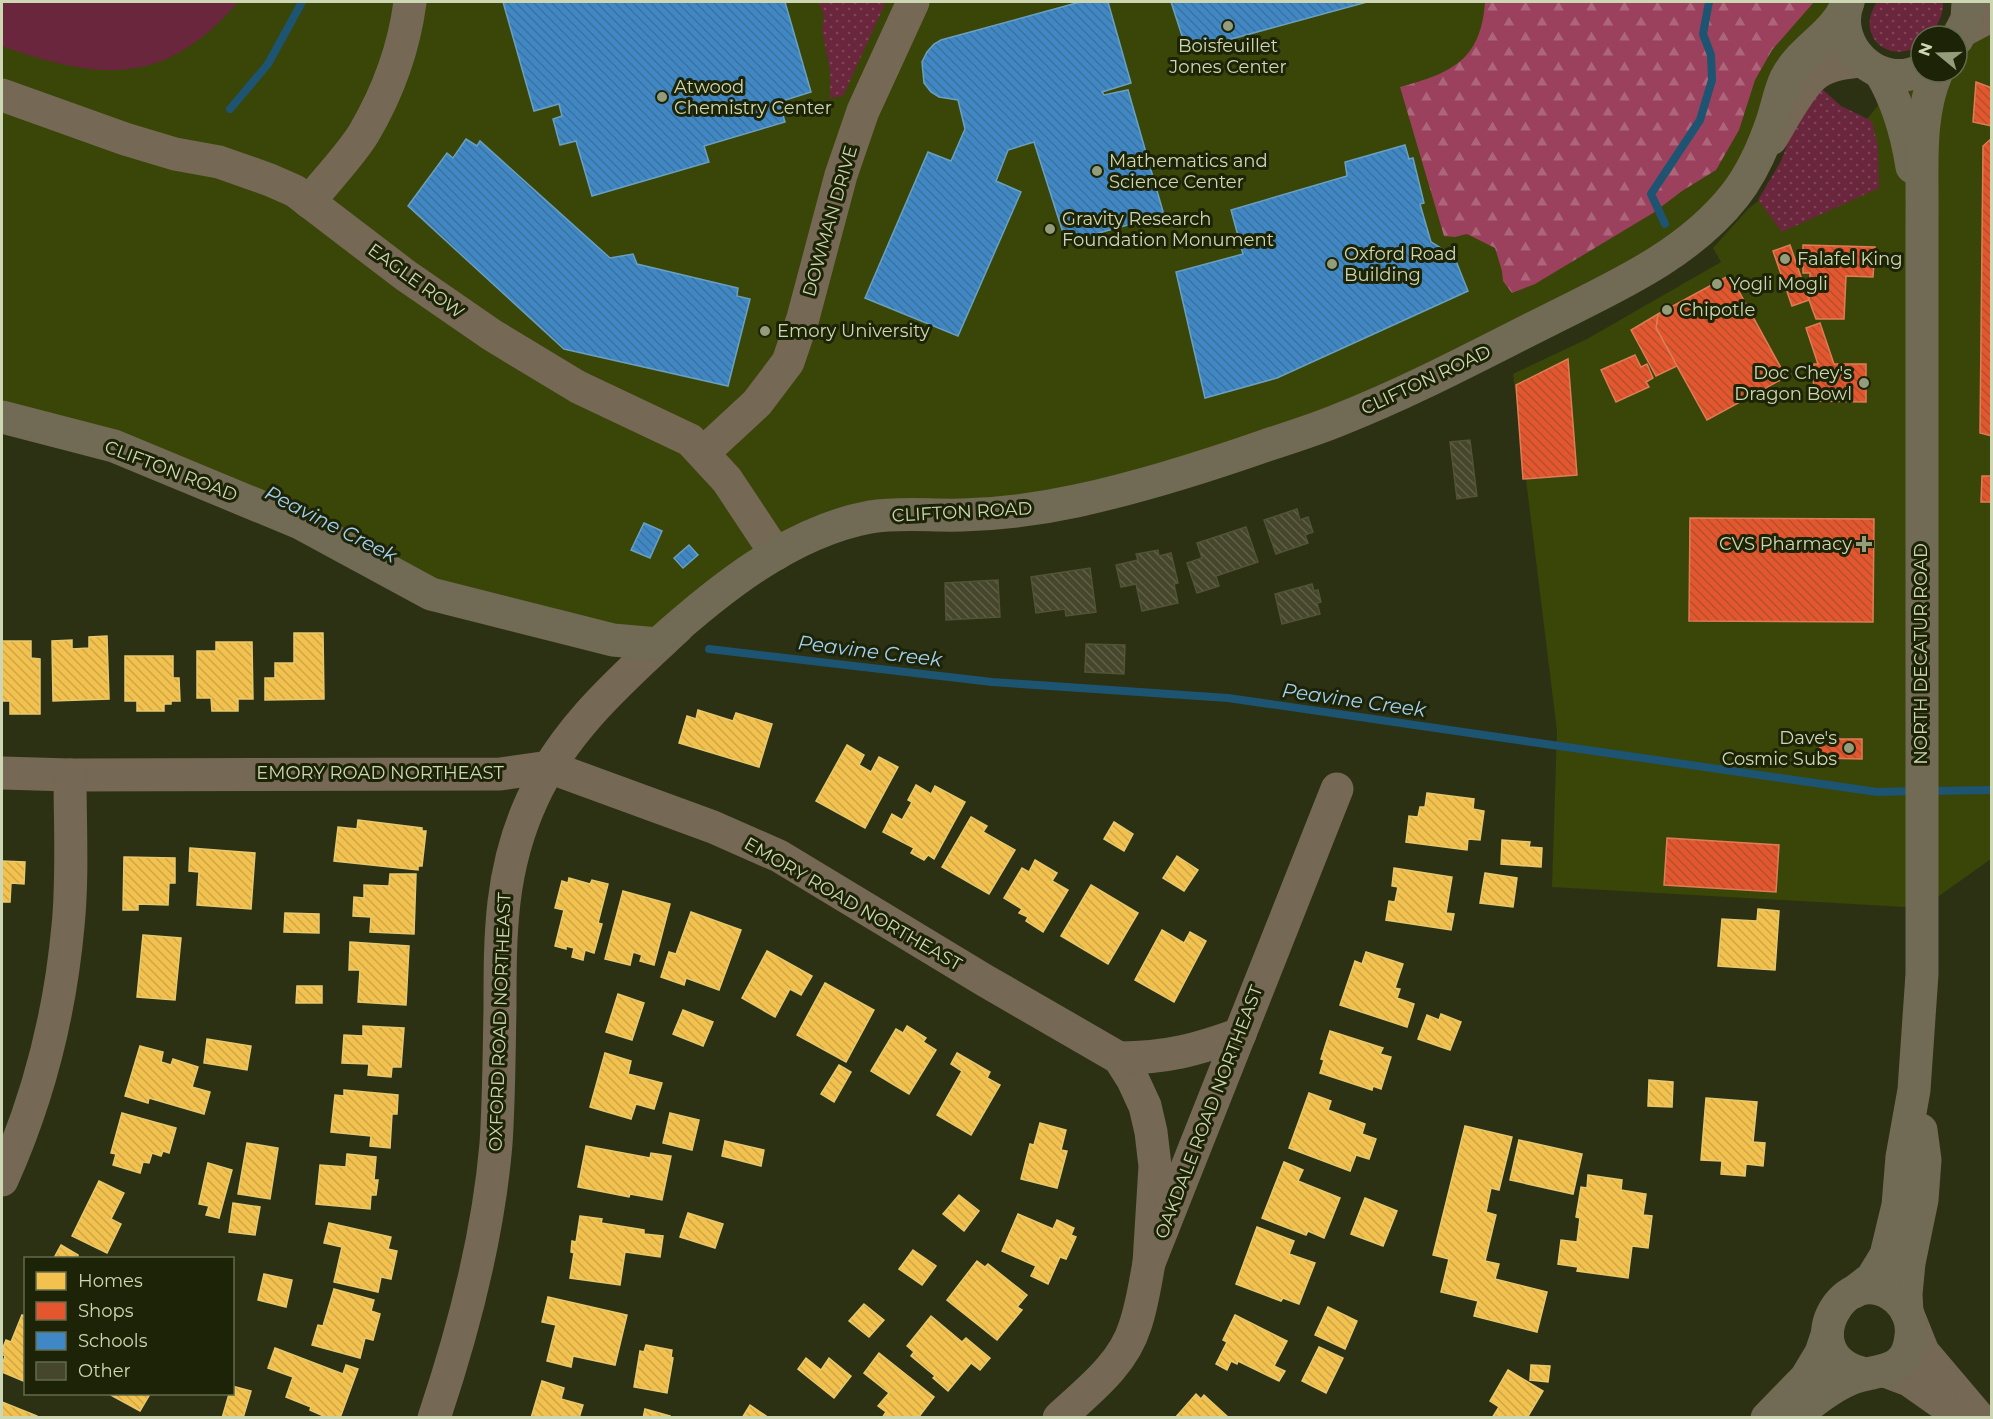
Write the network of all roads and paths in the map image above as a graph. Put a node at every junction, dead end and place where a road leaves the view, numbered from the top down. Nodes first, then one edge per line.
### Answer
1 (410, 2) edge
2 (913, 2) edge
3 (1846, 5) edge
4 (1992, 15) edge
5 (1963, 24) edge
6 (1871, 67) junction
7 (1909, 74) edge
8 (1932, 84) edge
9 (2, 95) edge
10 (1758, 160) junction
11 (309, 202) junction
12 (1922, 219) junction
13 (2, 417) edge
14 (1339, 420) joint
15 (704, 453) junction
16 (1188, 472) joint
17 (850, 522) joint
18 (789, 547) junction
19 (730, 584) joint
20 (694, 612) junction
21 (549, 766) junction
22 (2, 773) edge
23 (70, 775) junction
24 (1336, 789) dead end
25 (1240, 1034) junction
26 (1119, 1058) junction
27 (1914, 1090) junction
28 (2, 1180) edge
29 (1149, 1263) junction
30 (1854, 1292) junction
31 (1909, 1317) junction
32 (1827, 1335) junction
33 (1876, 1373) junction
34 (434, 1418) edge
35 (1059, 1418) edge
36 (1767, 1418) edge
37 (1793, 1418) edge
38 (1963, 1418) edge
39 (1979, 1418) edge

1 - 11 street
2 - 15 street, DOWMAN DRIVE
3 - 6 main road, NORTH DECATUR ROAD
3 - 10 street
4 - 5 street
6 - 7 main road
6 - 10 street
6 - 12 main road, NORTH DECATUR ROAD
8 - 12 main road, NORTH DECATUR ROAD
9 - 11 street, EAGLE ROW
10 - 14 street
11 - 15 street, EAGLE ROW
12 - 27 main road, NORTH DECATUR ROAD
13 - 20 main road, CLIFTON ROAD
14 - 16 main road, CLIFTON ROAD
15 - 18 street, EAGLE ROW
16 - 17 street
17 - 18 main road
18 - 19 main road
19 - 20 street, OXFORD ROAD NORTHEAST
20 - 21 street, OXFORD ROAD NORTHEAST
21 - 23 street, EMORY ROAD NORTHEAST
21 - 26 street, EMORY ROAD NORTHEAST
21 - 34 street, OXFORD ROAD NORTHEAST
22 - 23 street, EMORY ROAD NORTHEAST
23 - 28 street
24 - 25 street, OAKDALE ROAD NORTHEAST
25 - 26 street
25 - 29 street, OAKDALE ROAD NORTHEAST
26 - 29 street, EMORY ROAD NORTHEAST
27 - 30 main road, NORTH DECATUR ROAD
27 - 31 main road, NORTH DECATUR ROAD
29 - 35 street, OAKDALE ROAD NORTHEAST
30 - 31 main road
30 - 32 main road, NORTH DECATUR ROAD
31 - 33 main road, NORTH DECATUR ROAD
31 - 39 street
32 - 33 main road
32 - 36 main road, NORTH DECATUR ROAD
33 - 37 main road, NORTH DECATUR ROAD
33 - 38 street

